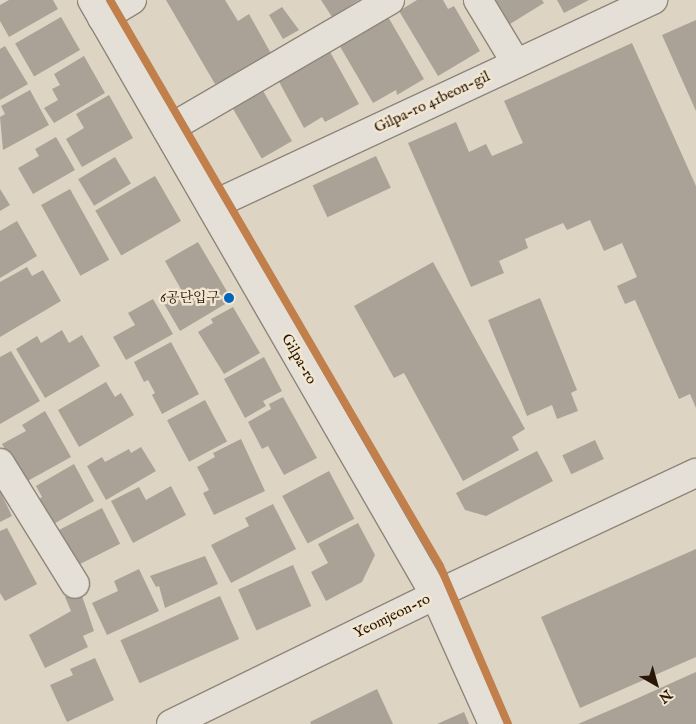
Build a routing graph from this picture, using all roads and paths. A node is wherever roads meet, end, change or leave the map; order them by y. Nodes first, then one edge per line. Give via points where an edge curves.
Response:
1 (132, 0) edge
2 (390, 0) edge
3 (478, 0) edge
4 (653, 0) edge
5 (97, 9) edge
6 (516, 63) junction
7 (167, 130) junction
8 (211, 206) junction
9 (0, 463) edge
10 (696, 473) edge
11 (75, 584) dead end
12 (435, 595) junction
13 (171, 724) edge
14 (493, 724) edge

1 - 5 street
2 - 7 street
3 - 6 street
4 - 6 street, Gilpa-ro 41beon-gil
5 - 7 street, Gilpa-ro
6 - 8 street, Gilpa-ro 41beon-gil
7 - 8 street, Gilpa-ro
8 - 12 street, Gilpa-ro
9 - 11 street
10 - 12 street, Yeomjeon-ro
12 - 13 street, Yeomjeon-ro
12 - 14 street, Gilpa-ro

